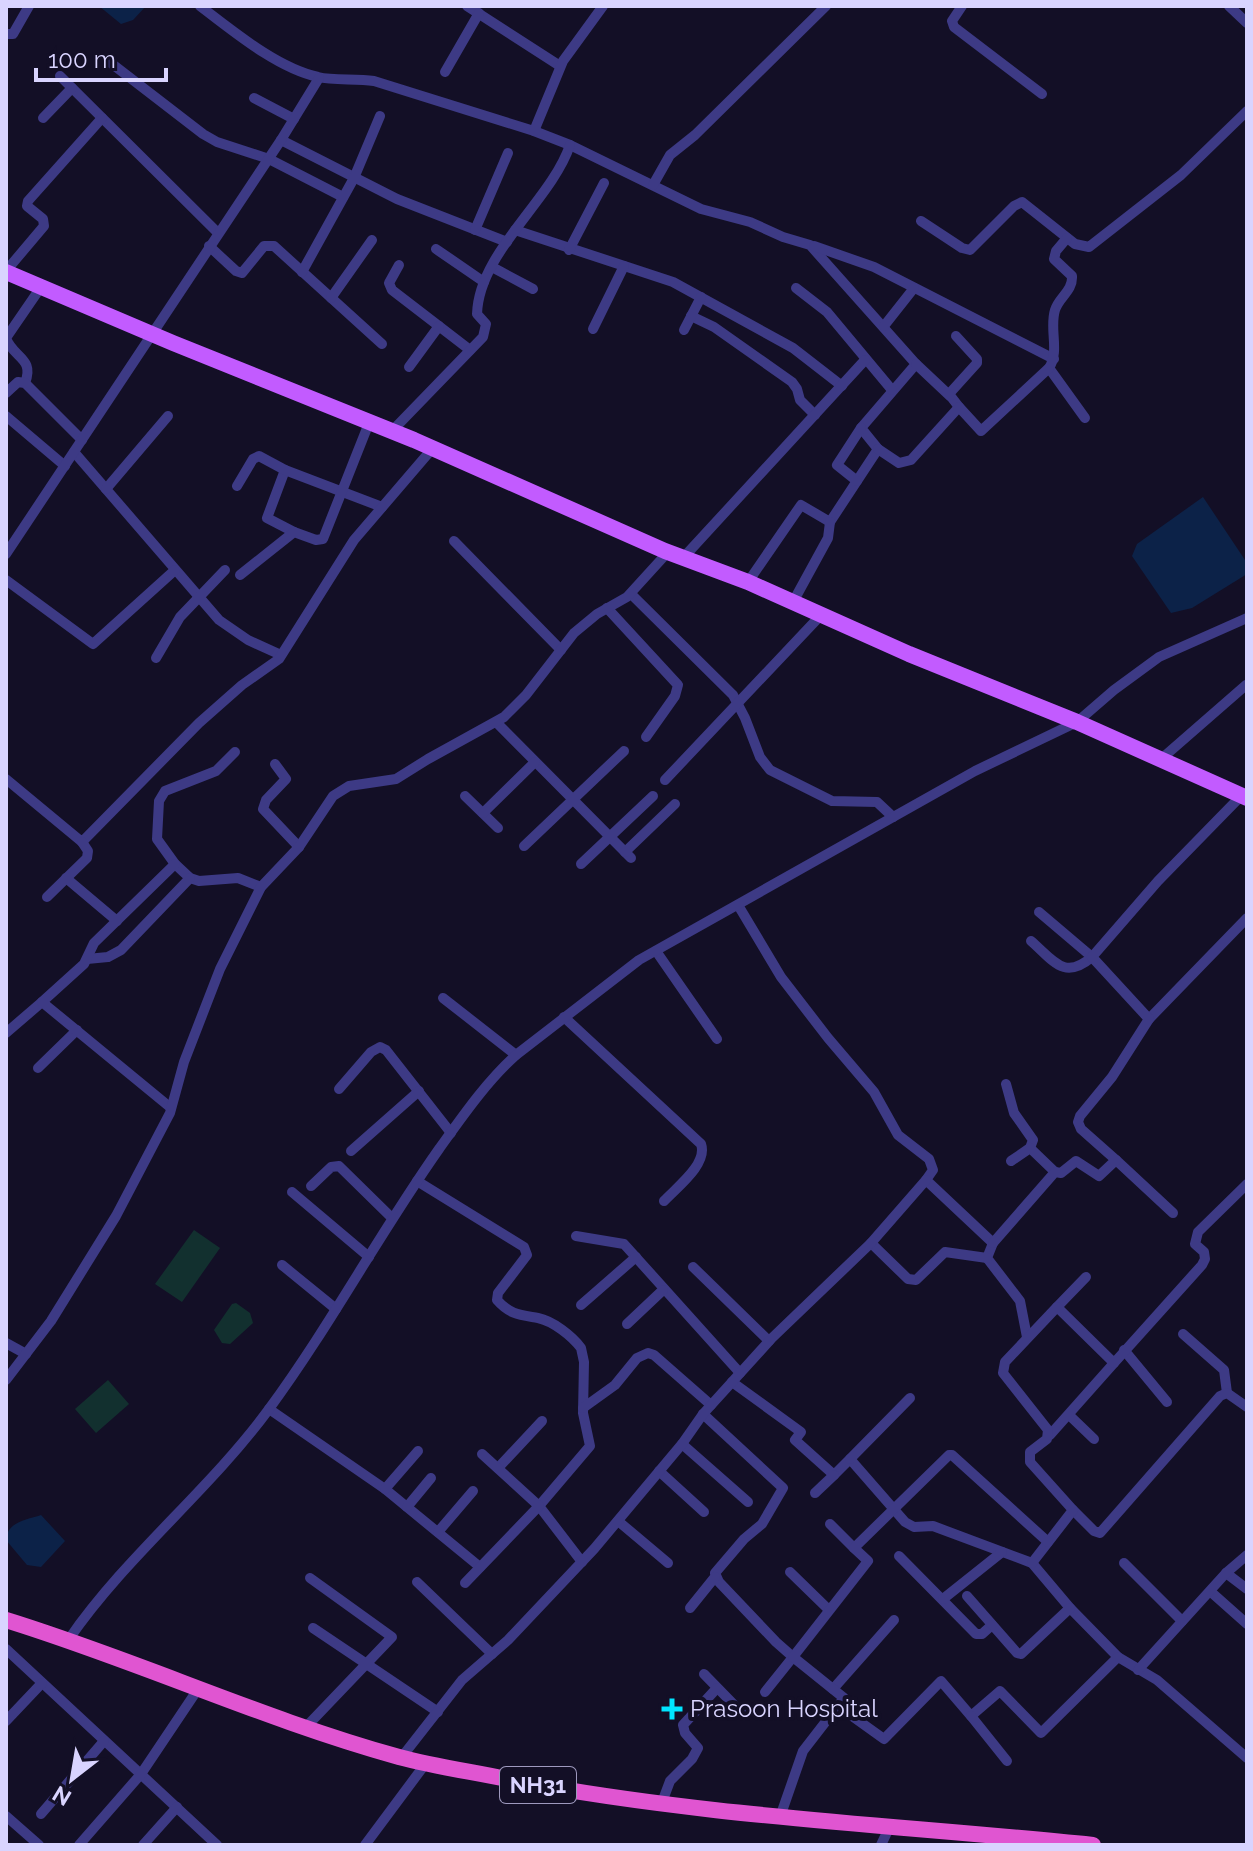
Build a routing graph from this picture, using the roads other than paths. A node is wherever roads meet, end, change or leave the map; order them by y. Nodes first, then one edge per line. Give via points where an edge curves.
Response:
1 (29, 6) edge
2 (200, 6) edge
3 (467, 6) edge
4 (603, 6) edge
5 (826, 6) edge
6 (962, 6) edge
7 (1229, 6) edge
8 (479, 13) junction
9 (1247, 23) edge
10 (6, 34) edge
11 (107, 60) dead end
12 (560, 66) junction
13 (445, 72) dead end
14 (60, 76) dead end
15 (319, 78) junction
16 (72, 88) junction
17 (1042, 94) dead end
18 (254, 98) dead end
19 (380, 116) dead end
20 (1245, 116) edge
21 (43, 118) dead end
22 (102, 118) junction
23 (294, 119) junction
24 (534, 131) junction
25 (281, 140) junction
26 (570, 145) junction
27 (508, 153) dead end
28 (269, 159) junction
29 (354, 178) junction
30 (604, 183) dead end
31 (653, 185) junction
32 (343, 197) junction
33 (921, 221) dead end
34 (475, 230) junction
35 (515, 230) junction
36 (218, 233) junction
37 (1067, 238) junction
38 (372, 240) dead end
39 (507, 242) junction
40 (810, 245) junction
41 (209, 246) junction
42 (436, 249) dead end
43 (569, 250) junction
44 (399, 265) dead end
45 (624, 266) junction
46 (492, 267) junction
47 (6, 271) edge
48 (302, 272) junction
49 (484, 282) junction
50 (41, 287) junction
51 (796, 288) dead end
52 (914, 288) junction
53 (533, 289) dead end
54 (701, 297) junction
55 (331, 298) junction
56 (691, 316) junction
57 (439, 326) junction
58 (884, 326) junction
59 (593, 329) dead end
60 (684, 330) dead end
61 (153, 334) junction
62 (956, 336) dead end
63 (382, 344) dead end
64 (470, 350) junction
65 (865, 360) junction
66 (916, 364) junction
67 (1052, 364) junction
68 (409, 367) dead end
69 (25, 383) junction
70 (842, 386) junction
71 (892, 390) junction
72 (6, 393) edge
73 (950, 396) junction
74 (959, 407) junction
75 (815, 415) junction
76 (6, 416) edge
77 (168, 416) dead end
78 (1085, 418) dead end
79 (369, 423) junction
80 (861, 428) junction
81 (391, 432) junction
82 (82, 440) junction
83 (432, 449) junction
84 (878, 449) junction
85 (74, 452) junction
86 (65, 466) junction
87 (285, 470) junction
88 (857, 481) junction
89 (237, 486) dead end
90 (106, 489) junction
91 (342, 493) junction
92 (382, 507) junction
93 (830, 522) junction
94 (294, 532) junction
95 (454, 541) dead end
96 (6, 554) edge
97 (676, 555) junction
98 (175, 570) junction
99 (225, 570) dead end
100 (240, 575) dead end
101 (6, 580) edge
102 (748, 582) junction
103 (631, 594) junction
104 (198, 598) junction
105 (793, 602) junction
106 (607, 608) junction
107 (821, 615) junction
108 (1247, 618) edge
109 (561, 650) junction
110 (281, 655) junction
111 (156, 658) dead end
112 (1246, 685) edge
113 (737, 701) junction
114 (496, 722) junction
115 (1077, 722) junction
116 (646, 737) dead end
117 (624, 751) dead end
118 (235, 752) dead end
119 (1160, 760) junction
120 (535, 762) junction
121 (275, 764) dead end
122 (6, 779) edge
123 (665, 780) dead end
124 (465, 796) dead end
125 (653, 796) dead end
126 (1244, 797) edge
127 (573, 800) junction
128 (675, 804) dead end
129 (483, 813) junction
130 (893, 817) junction
131 (498, 828) dead end
132 (610, 837) junction
133 (82, 842) junction
134 (524, 846) dead end
135 (299, 847) junction
136 (175, 864) junction
137 (581, 864) dead end
138 (66, 878) junction
139 (190, 878) junction
140 (261, 887) junction
141 (47, 897) dead end
142 (738, 905) junction
143 (1039, 912) dead end
144 (1247, 918) edge
145 (117, 921) junction
146 (1031, 941) dead end
147 (656, 951) junction
148 (1092, 957) junction
149 (87, 959) junction
150 (443, 998) dead end
151 (42, 1002) junction
152 (564, 1017) junction
153 (1149, 1019) junction
154 (77, 1030) junction
155 (6, 1033) edge
156 (717, 1039) dead end
157 (516, 1055) junction
158 (38, 1068) dead end
159 (1006, 1084) dead end
160 (339, 1089) dead end
161 (419, 1091) junction
162 (171, 1108) junction
163 (451, 1133) junction
164 (1030, 1148) junction
165 (351, 1151) dead end
166 (1116, 1160) junction
167 (1011, 1161) dead end
168 (1055, 1172) junction
169 (926, 1180) junction
170 (417, 1181) junction
171 (1247, 1184) edge
172 (311, 1186) dead end
173 (292, 1192) dead end
174 (664, 1201) dead end
175 (1173, 1213) dead end
176 (392, 1218) junction
177 (576, 1236) dead end
178 (871, 1243) junction
179 (993, 1243) junction
180 (369, 1257) junction
181 (636, 1257) junction
182 (987, 1258) junction
183 (282, 1265) dead end
184 (693, 1267) dead end
185 (1086, 1277) dead end
186 (663, 1290) junction
187 (581, 1305) dead end
188 (1057, 1307) junction
189 (336, 1309) junction
190 (627, 1324) dead end
191 (1183, 1334) dead end
192 (1027, 1337) junction
193 (769, 1341) junction
194 (6, 1343) edge
195 (1124, 1350) junction
196 (26, 1354) junction
197 (1114, 1363) junction
198 (740, 1373) junction
199 (6, 1380) edge
200 (732, 1382) junction
201 (1227, 1393) junction
202 (910, 1398) dead end
203 (1167, 1402) dead end
204 (1247, 1407) edge
205 (583, 1408) junction
206 (269, 1409) junction
207 (707, 1410) junction
208 (1069, 1415) junction
209 (542, 1421) dead end
210 (1050, 1435) junction
211 (1094, 1439) dead end
212 (682, 1444) junction
213 (418, 1451) dead end
214 (482, 1454) dead end
215 (850, 1459) junction
216 (498, 1468) junction
217 (659, 1471) junction
218 (834, 1475) junction
219 (431, 1478) dead end
220 (385, 1489) junction
221 (473, 1491) dead end
222 (815, 1493) dead end
223 (748, 1502) dead end
224 (539, 1506) junction
225 (407, 1507) junction
226 (894, 1508) junction
227 (1073, 1510) junction
228 (704, 1512) dead end
229 (618, 1521) junction
230 (830, 1524) dead end
231 (438, 1532) junction
232 (1048, 1542) junction
233 (854, 1548) junction
234 (1002, 1552) junction
235 (1247, 1555) edge
236 (899, 1556) dead end
237 (582, 1562) junction
238 (668, 1563) dead end
239 (1032, 1563) junction
240 (1124, 1563) dead end
241 (480, 1567) junction
242 (790, 1572) dead end
243 (1226, 1573) junction
244 (715, 1577) junction
245 (310, 1578) dead end
246 (417, 1582) dead end
247 (465, 1583) dead end
248 (1247, 1589) edge
249 (1211, 1592) junction
250 (967, 1596) dead end
251 (943, 1599) junction
252 (690, 1608) dead end
253 (1070, 1608) junction
254 (828, 1609) junction
255 (6, 1620) edge
256 (894, 1620) dead end
257 (1182, 1621) junction
258 (1247, 1624) edge
259 (992, 1625) junction
260 (313, 1628) dead end
261 (69, 1639) junction
262 (6, 1649) edge
263 (492, 1654) junction
264 (793, 1657) junction
265 (1118, 1657) junction
266 (366, 1665) junction
267 (1138, 1670) junction
268 (704, 1674) dead end
269 (42, 1683) junction
270 (717, 1688) junction
271 (198, 1689) junction
272 (833, 1689) junction
273 (765, 1692) dead end
274 (838, 1706) junction
275 (438, 1712) junction
276 (743, 1714) dead end
277 (971, 1716) junction
278 (6, 1721) edge
279 (305, 1728) junction
280 (104, 1741) junction
281 (401, 1758) junction
282 (1247, 1758) edge
283 (1007, 1761) dead end
284 (426, 1763) junction
285 (141, 1774) junction
286 (661, 1805) junction
287 (177, 1807) junction
288 (41, 1814) dead end
289 (6, 1816) edge
290 (780, 1817) junction
291 (889, 1828) junction
292 (39, 1845) edge
293 (79, 1845) edge
294 (143, 1845) edge
295 (217, 1845) edge
296 (365, 1845) edge
297 (881, 1845) edge
298 (1093, 1845) edge

1 - 10 street via 15,32
2 - 15 street via 263,52
3 - 8 street
4 - 12 street
5 - 31 street via 670,155
6 - 17 street via 952,21 954,27
7 - 9 street
8 - 12 street
8 - 13 street
11 - 28 street via 203,134
12 - 24 street
14 - 16 street
15 - 23 street
15 - 24 street via 374,81
16 - 21 street
16 - 22 street
18 - 23 street
19 - 29 street
20 - 37 street via 1095,244 1082,246
22 - 36 street
22 - 47 street via 28,201 44,226
23 - 25 street
24 - 26 street
25 - 28 street
25 - 29 street
26 - 31 street
26 - 35 street via 560,171
27 - 34 street
28 - 32 street
28 - 36 street
29 - 32 street
29 - 34 street
30 - 43 street
31 - 40 street via 710,212
32 - 48 street
33 - 37 street via 970,250 1022,202
34 - 39 street
35 - 39 street
35 - 43 street
36 - 41 street
37 - 67 street via 1054,255 1073,282 1055,310
38 - 55 street
39 - 46 street
40 - 52 street via 874,267
40 - 58 street
41 - 48 street via 242,273 271,244
41 - 61 street
42 - 49 street
43 - 45 street
44 - 57 street via 389,287
45 - 54 street
45 - 59 street
46 - 49 street
46 - 53 street
47 - 50 main road
48 - 55 street
49 - 64 street via 477,314 486,330
50 - 61 main road
50 - 69 street via 6,338 27,364
51 - 65 street via 827,312
52 - 58 street
52 - 67 street
54 - 56 street
54 - 70 street via 793,348
55 - 63 street
56 - 60 street
56 - 75 street via 792,382
57 - 64 street
57 - 68 street
58 - 66 street
61 - 79 main road
61 - 82 street
62 - 73 street via 977,363
64 - 81 street
65 - 70 street
65 - 71 street
66 - 71 street
66 - 73 street
67 - 74 street via 981,431
67 - 78 street
69 - 72 street via 18,382
69 - 82 street
70 - 75 street
71 - 80 street
73 - 74 street
74 - 84 street via 911,460 899,463
75 - 97 street
76 - 86 street
77 - 90 street
79 - 81 main road
79 - 91 street
80 - 84 street
80 - 88 street via 837,465
81 - 83 main road
82 - 85 street
83 - 92 street
83 - 97 main road
84 - 88 street
85 - 86 street
85 - 90 street
86 - 96 street
87 - 89 street via 259,456
87 - 91 street
87 - 94 street via 267,518
88 - 93 street
90 - 98 street
91 - 92 street
91 - 94 street via 323,539
92 - 110 street via 354,540
93 - 102 street via 801,505
93 - 105 street via 828,538
94 - 100 street
95 - 109 street
97 - 102 main road
97 - 103 street
98 - 101 street via 93,644
98 - 104 street
99 - 104 street
102 - 105 main road
103 - 106 street
103 - 113 street
104 - 110 street via 233,630
104 - 111 street via 175,623
105 - 107 main road
106 - 109 street
106 - 116 street via 678,685
107 - 113 street
107 - 115 main road
108 - 115 street via 1159,657
109 - 114 street via 526,695
110 - 133 street via 199,723
112 - 119 street
113 - 123 street
113 - 130 street via 770,770 832,801 877,802
114 - 120 street
114 - 135 street via 396,779 340,790
115 - 119 main road
115 - 130 street
117 - 127 street
118 - 136 street via 216,771 161,795 157,839
119 - 126 main road
120 - 127 street
120 - 129 street
121 - 135 street via 286,779 263,809
122 - 133 street
124 - 129 street
125 - 132 street
126 - 148 street via 1158,881
127 - 132 street
127 - 134 street
128 - 132 street via 628,855
129 - 131 street
130 - 142 street
132 - 137 street
133 - 138 street via 88,855
135 - 140 street
136 - 139 street
136 - 145 street
138 - 141 street
138 - 145 street
139 - 140 street via 238,878
139 - 149 street via 121,950
140 - 162 street via 220,969
142 - 147 street
142 - 169 street via 781,977 874,1092 898,1135 929,1159 933,1170
143 - 148 street
144 - 153 street
145 - 149 street via 94,943
146 - 148 street via 1065,968 1075,969
147 - 152 street
147 - 156 street
148 - 153 street
149 - 151 street
150 - 157 street
151 - 154 street
151 - 155 street
152 - 157 street
152 - 174 street via 701,1144 698,1164
153 - 166 street via 1078,1122
154 - 158 street
154 - 162 street
157 - 163 street
159 - 164 street via 1014,1113 1033,1140
160 - 161 street via 380,1047
161 - 163 street
161 - 165 street
162 - 196 street via 116,1216
163 - 170 street
164 - 167 street
164 - 168 street
166 - 168 street via 1099,1176 1076,1161
166 - 175 street
168 - 179 street
169 - 178 street
169 - 179 street
170 - 176 street
170 - 205 street via 524,1247 527,1255 497,1300 517,1316 552,1323 581,1348
171 - 195 street via 1198,1232 1195,1244 1204,1252 1202,1265
172 - 176 street via 339,1166
173 - 180 street
176 - 180 street
177 - 181 street via 624,1244
178 - 182 street via 908,1279 916,1280 945,1252
178 - 193 street
179 - 182 street
180 - 189 street
181 - 186 street
181 - 187 street
182 - 192 street via 1020,1301
183 - 189 street
184 - 193 street
185 - 188 street
186 - 190 street
186 - 198 street
188 - 192 street
188 - 197 street
189 - 206 street
191 - 201 street via 1224,1370
192 - 210 street via 1005,1362 1003,1373
193 - 198 street
194 - 196 street
195 - 197 street
195 - 203 street
196 - 199 street
197 - 208 street
198 - 200 street
200 - 207 street
200 - 218 street via 801,1432 795,1440
201 - 204 street
201 - 227 street via 1103,1531 1094,1531
202 - 215 street
205 - 207 street via 648,1353
205 - 224 street via 590,1446
206 - 220 street
206 - 261 street via 116,1578
207 - 212 street
207 - 244 street via 783,1488 762,1524 717,1567
208 - 210 street
208 - 211 street
209 - 216 street
210 - 227 street via 1030,1452 1030,1462
212 - 217 street
212 - 223 street
213 - 220 street
214 - 216 street
215 - 218 street
215 - 226 street
216 - 224 street
217 - 228 street
217 - 229 street
218 - 222 street
219 - 225 street
220 - 225 street
221 - 231 street
224 - 237 street
224 - 241 street
225 - 231 street
226 - 232 street via 952,1455
226 - 233 street
226 - 234 street via 914,1527 933,1526
227 - 232 street
229 - 237 street
229 - 238 street
230 - 233 street
231 - 241 street
232 - 239 street
233 - 254 street via 868,1561
234 - 239 street
234 - 251 street
235 - 243 street
236 - 251 street
237 - 263 street
239 - 253 street
240 - 257 street
241 - 247 street
242 - 254 street
243 - 248 street
243 - 249 street
244 - 252 street
244 - 264 street
245 - 266 street via 392,1637
246 - 263 street
249 - 257 street
249 - 258 street
250 - 259 street
251 - 259 street via 976,1634
253 - 259 street via 1021,1654
253 - 265 street
254 - 264 street
255 - 261 highway, NH31
256 - 272 street
257 - 267 street
260 - 266 street
261 - 271 highway, NH31
262 - 269 street
263 - 275 street via 462,1680
264 - 272 street
264 - 273 street
265 - 267 street
265 - 277 street via 1041,1733 1000,1691
266 - 275 street
266 - 279 street
267 - 282 street via 1157,1680
268 - 270 street
269 - 278 street
269 - 280 street
270 - 276 street
270 - 286 street via 683,1725 697,1753 670,1781
271 - 279 highway, NH31
271 - 285 street
272 - 274 street via 844,1698
274 - 277 street via 884,1739 941,1681
274 - 290 street via 803,1751
275 - 281 street
277 - 283 street
279 - 281 highway, NH31
280 - 285 street
280 - 288 street
281 - 284 highway, NH31
284 - 286 highway, NH31
284 - 296 street
285 - 287 street
285 - 293 street
286 - 290 highway, NH31
287 - 294 street
287 - 295 street
289 - 292 street
290 - 291 highway, NH31
291 - 297 street
291 - 298 highway, NH31

